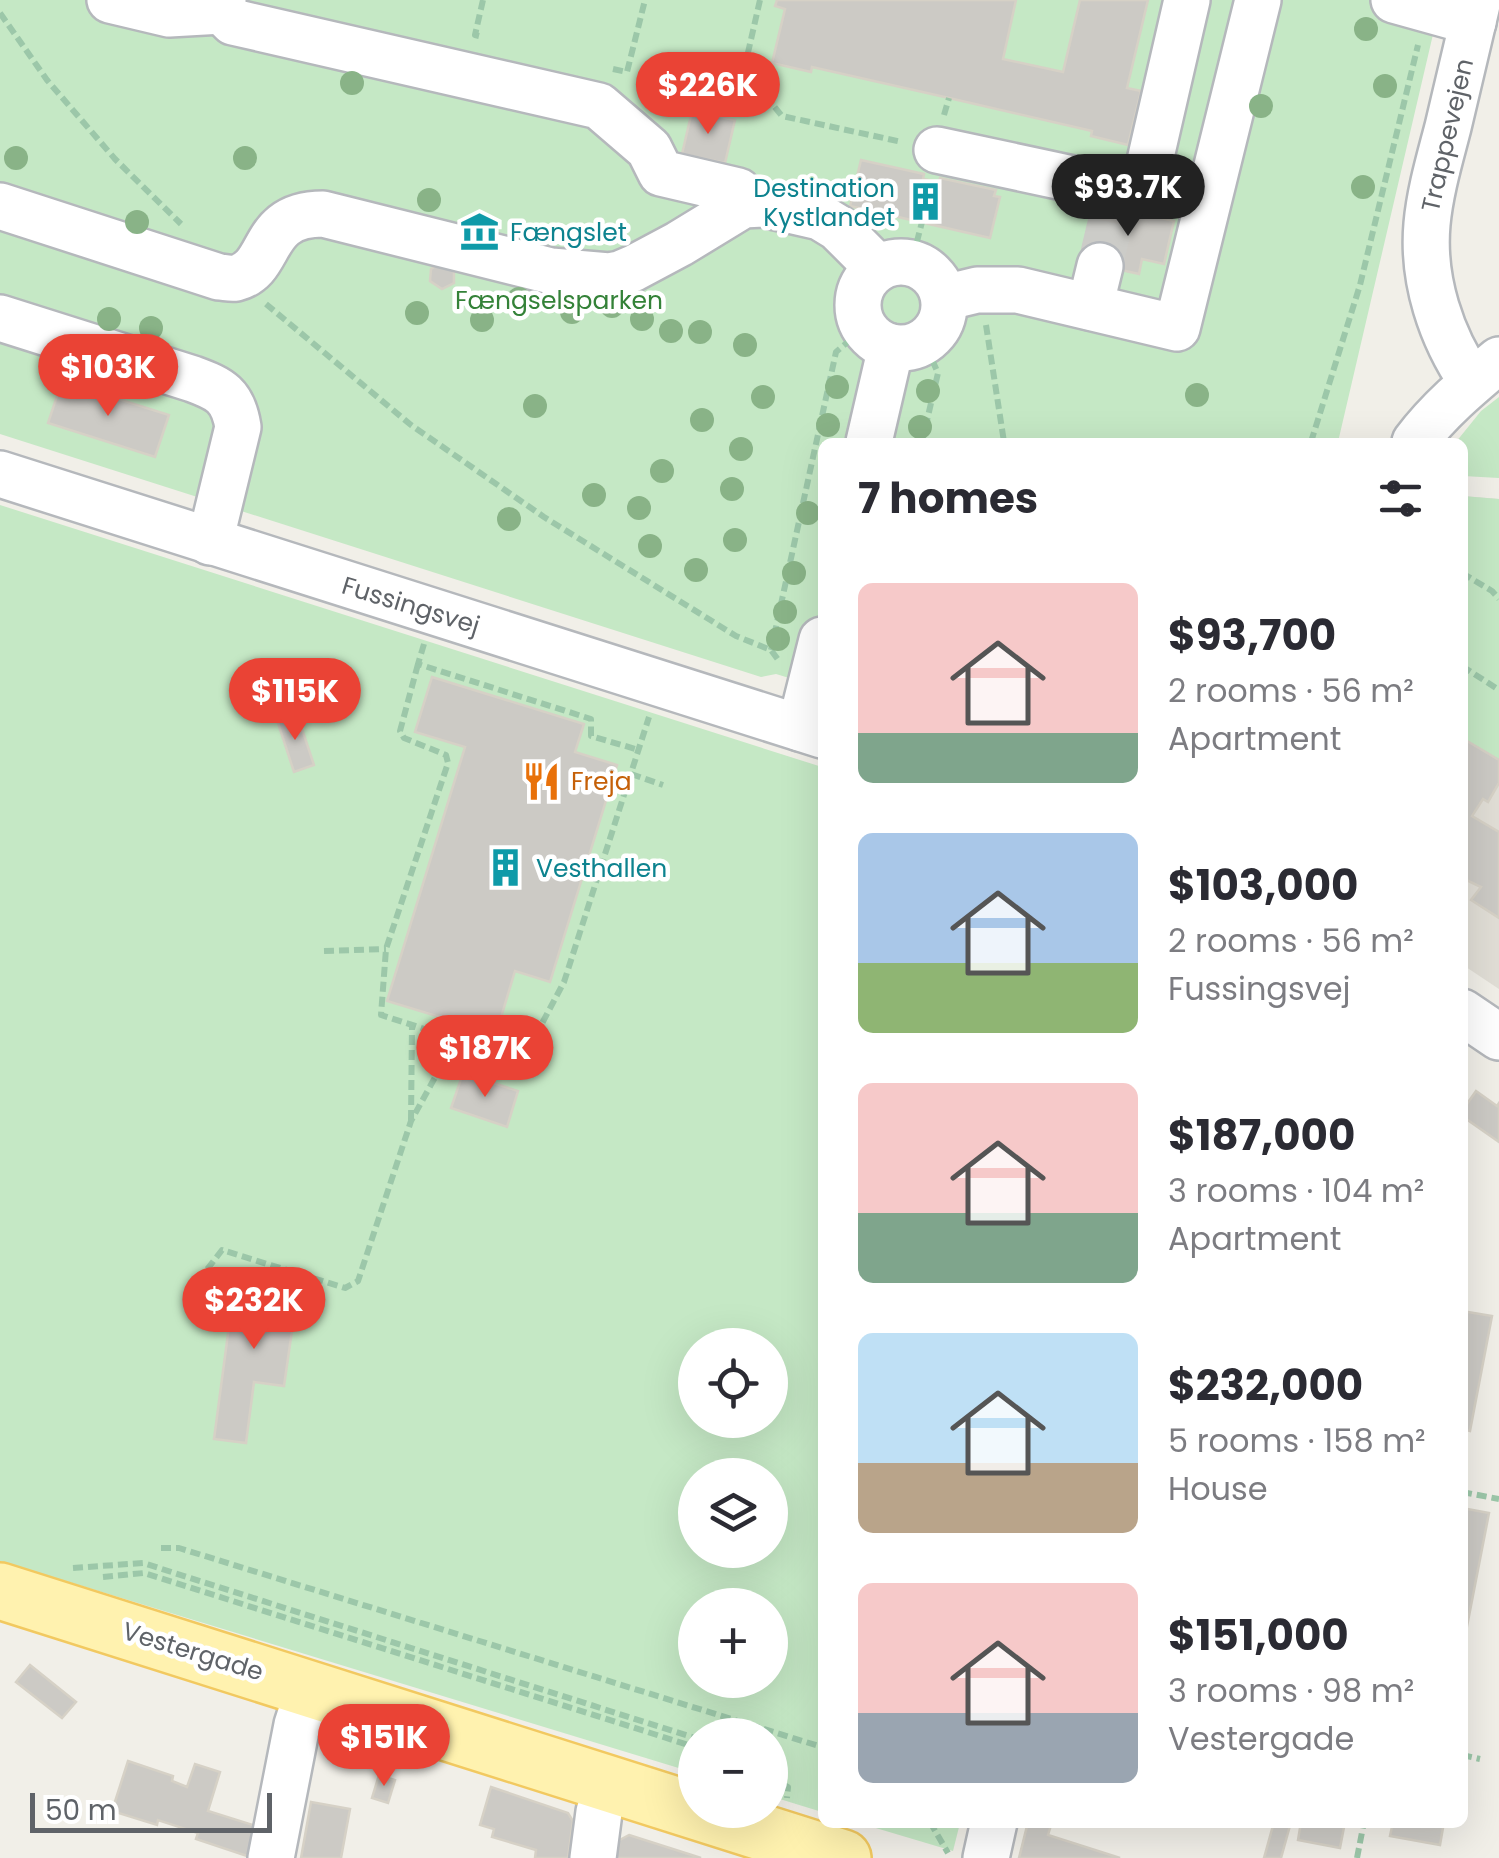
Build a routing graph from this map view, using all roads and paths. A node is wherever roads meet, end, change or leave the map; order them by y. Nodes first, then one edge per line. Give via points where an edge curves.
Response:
1 (110, 0) edge
2 (483, 0) edge
3 (645, 0) edge
4 (760, 0) edge
5 (1187, 0) edge
6 (1258, 0) edge
7 (1410, 4) edge
8 (222, 5) edge
9 (1475, 11) edge
10 (0, 13) edge
11 (493, 40) dead end
12 (600, 66) dead end
13 (949, 98) dead end
14 (941, 130) junction
15 (744, 205) junction
16 (0, 206) edge
17 (182, 225) dead end
18 (904, 251) junction
19 (236, 278) junction
20 (960, 294) junction
21 (0, 318) edge
22 (893, 339) junction
23 (1486, 371) edge
24 (870, 438) edge
25 (923, 438) edge
26 (1003, 438) edge
27 (1312, 438) edge
28 (1419, 438) edge
29 (0, 474) edge
30 (210, 542) junction
31 (1468, 577) edge
32 (1499, 598) edge
33 (434, 612) junction
34 (770, 650) junction
35 (818, 657) edge
36 (418, 664) junction
37 (818, 666) edge
38 (1468, 670) edge
39 (660, 684) junction
40 (1499, 690) edge
41 (811, 732) edge
42 (639, 750) junction
43 (631, 774) junction
44 (663, 785) dead end
45 (386, 949) junction
46 (324, 951) dead end
47 (1468, 1016) edge
48 (412, 1025) junction
49 (1499, 1036) edge
50 (460, 1052) junction
51 (411, 1121) junction
52 (189, 1293) dead end
53 (1468, 1493) edge
54 (1499, 1499) edge
55 (161, 1548) dead end
56 (64, 1589) junction
57 (0, 1591) edge
58 (309, 1688) junction
59 (678, 1733) edge
60 (678, 1743) edge
61 (818, 1746) edge
62 (1468, 1756) edge
63 (1480, 1758) dead end
64 (608, 1783) junction
65 (934, 1828) edge
66 (993, 1828) edge
67 (1363, 1828) edge
68 (271, 1858) edge
69 (592, 1858) edge
70 (843, 1858) edge
71 (951, 1858) edge
72 (986, 1858) edge
73 (1357, 1858) edge

1 - 8 street via 170,14
2 - 11 path via 475,35
3 - 12 path via 627,72
4 - 14 path via 744,70 782,116
5 - 14 street via 1148,174 1116,198
6 - 20 street via 1178,328 1095,286
7 - 9 street
7 - 27 path via 1360,285
8 - 15 street via 234,22 599,106 649,149 661,173 738,192
9 - 23 street, Trappevejen via 1427,226 1429,282 1439,317 1457,361
10 - 17 path via 58,93
13 - 14 path
15 - 18 street via 820,218
15 - 19 street via 609,276 551,271 302,214 286,222 256,266
16 - 19 street
18 - 20 street
18 - 22 street via 866,280 859,295 859,312
19 - 34 path via 411,425 544,517 736,636
20 - 22 street via 936,330
20 - 26 path via 990,337
21 - 30 street via 220,390 238,427
22 - 24 street
22 - 25 path via 938,373
22 - 34 path via 836,352
23 - 28 street
29 - 30 street, Fussingsvej
30 - 33 street, Fussingsvej
31 - 32 path
33 - 36 path
33 - 39 street, Fussingsvej
34 - 35 path via 776,660
36 - 42 path via 590,719 591,736
36 - 45 path via 400,731 446,755 448,763
37 - 41 street
38 - 40 path
39 - 41 street, Fussingsvej
39 - 42 path
42 - 43 path
43 - 44 path
43 - 50 path via 564,982 539,1029 513,1060
45 - 46 path
45 - 48 path via 381,1016
47 - 49 street
48 - 50 path via 459,1040
48 - 51 path
50 - 51 path via 438,1072
51 - 52 path via 358,1281 346,1288 222,1250
53 - 54 path
55 - 61 path via 179,1548
56 - 57 main road, Vestergade
56 - 58 main road, Vestergade
56 - 59 path via 143,1563
56 - 60 path via 82,1580 144,1573
58 - 64 main road, Vestergade
58 - 68 street
62 - 63 path
64 - 69 street
64 - 70 main road, Vestergade
65 - 71 path
66 - 72 street
67 - 73 path

